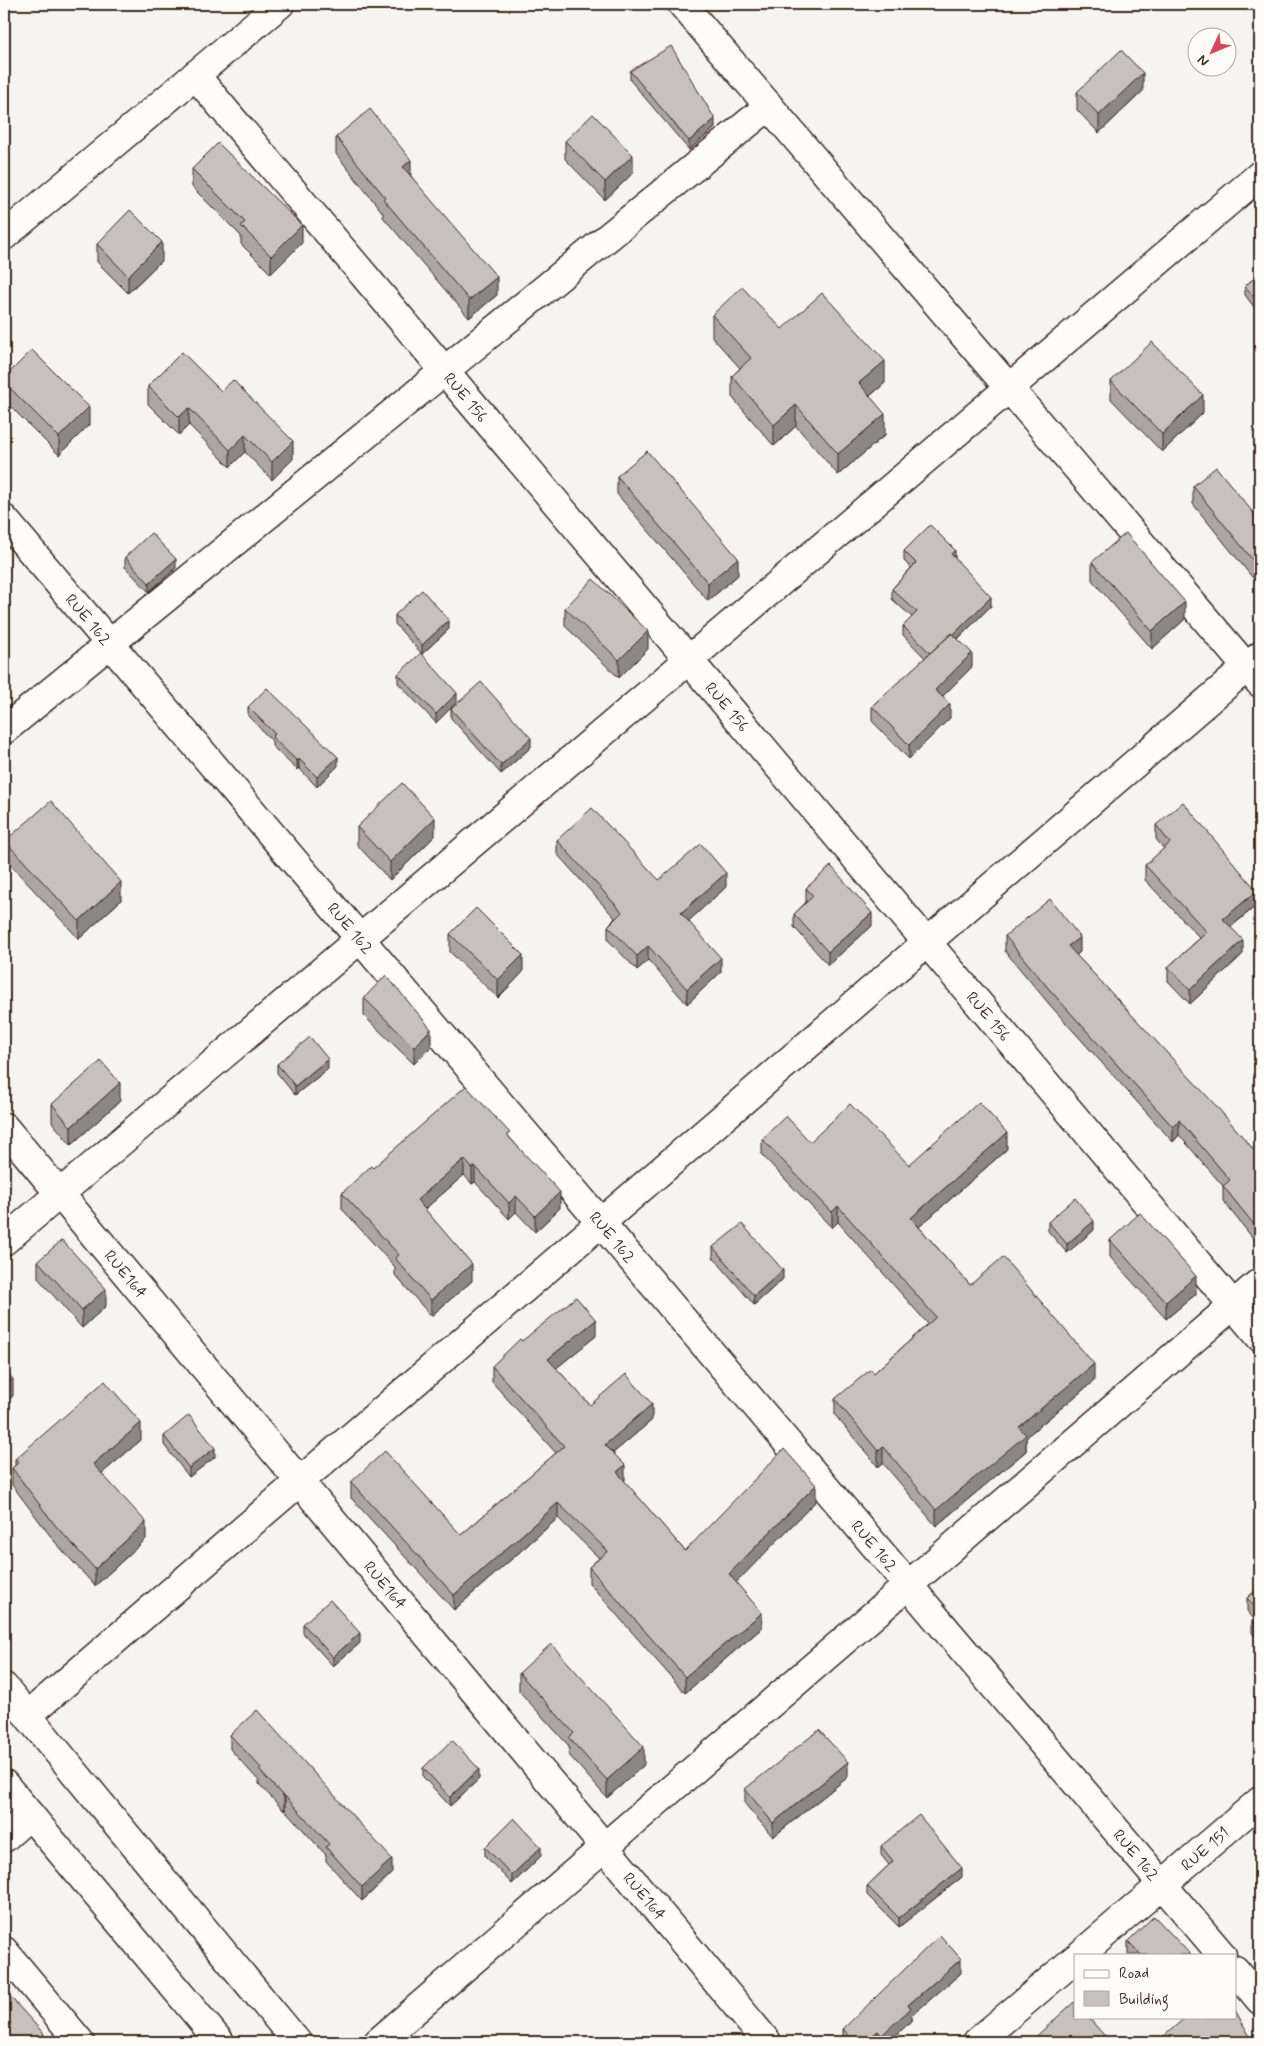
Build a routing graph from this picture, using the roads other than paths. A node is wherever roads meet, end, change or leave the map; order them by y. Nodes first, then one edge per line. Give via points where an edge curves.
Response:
1 (280, 4) edge
2 (682, 4) edge
3 (195, 75) junction
4 (769, 106) junction
5 (1260, 175) edge
6 (4, 236) edge
7 (444, 370) junction
8 (1009, 388) junction
9 (4, 519) edge
10 (109, 644) junction
11 (689, 660) junction
12 (1256, 669) edge
13 (4, 730) edge
14 (360, 939) junction
15 (927, 942) junction
16 (4, 1127) edge
17 (59, 1194) junction
18 (601, 1223) junction
19 (4, 1241) edge
20 (1260, 1282) edge
21 (1234, 1305) junction
22 (1260, 1337) edge
23 (299, 1481) junction
24 (908, 1586) junction
25 (4, 1687) edge
26 (28, 1715) junction
27 (4, 1784) edge
28 (1260, 1800) edge
29 (30, 1815) junction
30 (4, 1838) edge
31 (604, 1847) junction
32 (1162, 1884) junction
33 (4, 1951) edge
34 (1081, 1954) edge
35 (1221, 1954) edge
36 (1074, 1959) edge
37 (1236, 1971) edge
38 (1260, 2000) edge
39 (80, 2042) edge
40 (220, 2042) edge
41 (297, 2042) edge
42 (378, 2042) edge
43 (767, 2042) edge
44 (977, 2042) edge

1 - 3 street
2 - 4 street
3 - 6 street
3 - 7 street, RUE 156
4 - 7 street
4 - 8 street
5 - 8 street
7 - 10 street
7 - 11 street, RUE 156
8 - 11 street
8 - 12 street
9 - 10 street, RUE 162
10 - 13 street
10 - 14 street, RUE 162
11 - 14 street
11 - 15 street, RUE 156
12 - 15 street
14 - 17 street
14 - 18 street, RUE 162
15 - 18 street
15 - 21 street, RUE 156
16 - 17 street, RUE164
17 - 19 street
17 - 23 street, RUE164
18 - 23 street
18 - 24 street, RUE 162
20 - 21 street
21 - 22 street, RUE 156
21 - 24 street
23 - 26 street
23 - 31 street, RUE164
24 - 31 street
24 - 32 street, RUE 162
25 - 26 street
26 - 41 street
27 - 29 street
28 - 32 street, RUE 151
29 - 30 street
29 - 40 street
31 - 42 street
31 - 43 street, RUE164
32 - 34 street, RUE 151
32 - 35 street, RUE 162
33 - 39 street
36 - 44 street
37 - 38 street

